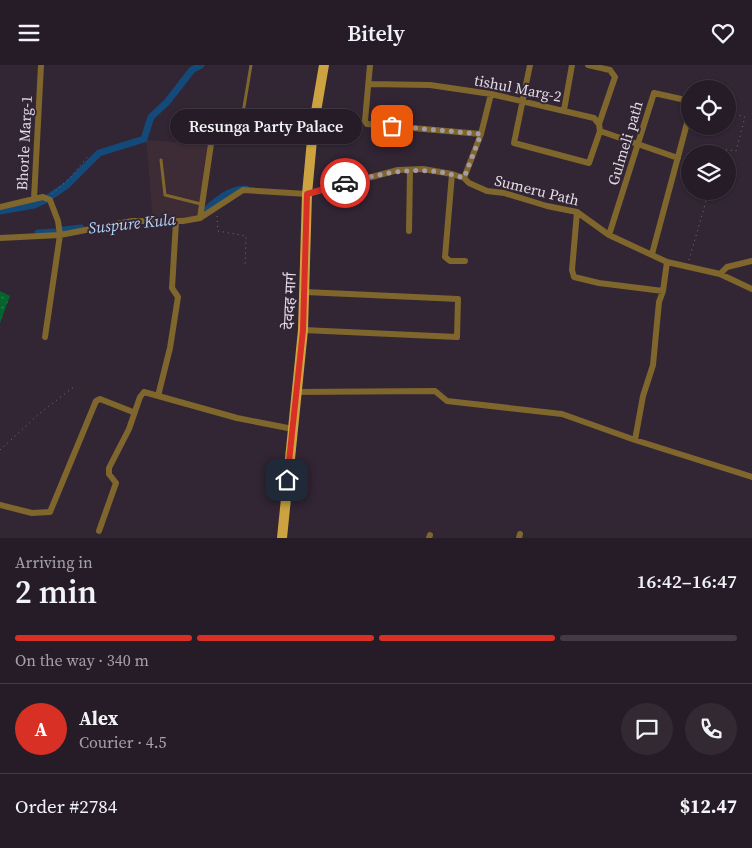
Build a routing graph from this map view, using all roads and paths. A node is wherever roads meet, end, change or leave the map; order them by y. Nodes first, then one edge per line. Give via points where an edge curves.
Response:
1 (41, 65) edge
2 (251, 65) edge
3 (324, 65) edge
4 (370, 65) edge
5 (530, 65) edge
6 (572, 65) edge
7 (588, 65) edge
8 (369, 84) junction
9 (490, 94) junction
10 (681, 99) edge
11 (524, 102) junction
12 (564, 110) junction
13 (736, 114) edge
14 (242, 120) junction
15 (599, 128) junction
16 (313, 129) junction
17 (481, 134) junction
18 (684, 135) edge
19 (639, 144) junction
20 (736, 151) edge
21 (88, 156) dead end
22 (678, 158) junction
23 (161, 160) dead end
24 (410, 171) junction
25 (452, 174) junction
26 (464, 178) junction
27 (307, 194) junction
28 (50, 195) dead end
29 (34, 199) junction
30 (705, 200) edge
31 (201, 204) junction
32 (217, 205) junction
33 (0, 207) edge
34 (577, 213) junction
35 (200, 218) junction
36 (176, 222) junction
37 (409, 231) dead end
38 (60, 235) junction
39 (609, 235) junction
40 (0, 238) edge
41 (652, 254) junction
42 (465, 261) dead end
43 (752, 261) edge
44 (667, 262) junction
45 (687, 266) junction
46 (245, 267) dead end
47 (720, 274) junction
48 (752, 289) edge
49 (663, 291) junction
50 (305, 292) junction
51 (303, 330) junction
52 (45, 337) dead end
53 (75, 386) dead end
54 (295, 392) junction
55 (158, 396) junction
56 (133, 412) junction
57 (293, 429) junction
58 (635, 440) junction
59 (0, 450) edge
60 (752, 477) edge
61 (0, 505) edge
62 (99, 531) dead end
63 (282, 538) edge

1 - 29 street, Bhorle Marg-1
2 - 14 lane
3 - 16 main road, देवदह मार्ग
4 - 8 street
5 - 11 street
6 - 12 street
7 - 15 street via 610,70 615,77
8 - 9 street, tishul Marg-2 via 430,85
8 - 17 street via 367,124
9 - 11 street, tishul Marg-2
9 - 17 street
10 - 19 street, Gulmeli path via 654,93
11 - 12 street, tishul Marg-2
11 - 15 street via 514,143 589,163
12 - 15 street, tishul Marg-2 via 594,118
13 - 20 path via 746,117
14 - 16 street
14 - 31 street via 215,117
15 - 19 street, tishul Marg-2
16 - 27 main road, देवदह मार्ग
17 - 26 street
18 - 22 street
19 - 22 street, tishul Marg-2
19 - 39 street, Gulmeli path
21 - 28 path
22 - 41 street
23 - 31 lane via 165,195
24 - 25 street, Sumeru Path via 423,169
24 - 27 street, Sumeru Path via 398,170
24 - 37 street
25 - 26 street, Sumeru Path
25 - 42 street via 445,257 450,261
26 - 34 street, Sumeru Path via 487,191
27 - 32 street, Sumeru Path via 244,190
27 - 50 main road, देवदह मार्ग
29 - 33 street
29 - 38 street, Bhorle Marg-1 via 50,200
30 - 45 path
31 - 35 street
32 - 35 street, Sumeru Path
32 - 46 path via 218,231 246,236
34 - 39 street, Sumeru Path
34 - 49 street via 574,277
35 - 36 street
36 - 38 street via 132,221
36 - 55 street via 172,288 178,297
38 - 40 street
38 - 52 street
39 - 41 street, Sumeru Path
41 - 44 street, Sumeru Path
43 - 47 street via 727,267
44 - 45 street, Sumeru Path
44 - 49 street
45 - 47 street, Sumeru Path
47 - 48 street, Sumeru Path
49 - 58 street via 653,365
50 - 51 main road, देवदह मार्ग
50 - 51 street via 458,299 457,337
51 - 54 main road, देवदह मार्ग
53 - 59 path
54 - 57 main road, देवदह मार्ग
54 - 58 street via 435,391 447,401 562,414
55 - 56 street via 144,392
55 - 57 street via 237,418
56 - 61 street via 100,399 96,401 50,512 20,511
56 - 62 street via 109,468 109,474 116,483
57 - 63 main road, देवदह मार्ग
58 - 60 street

